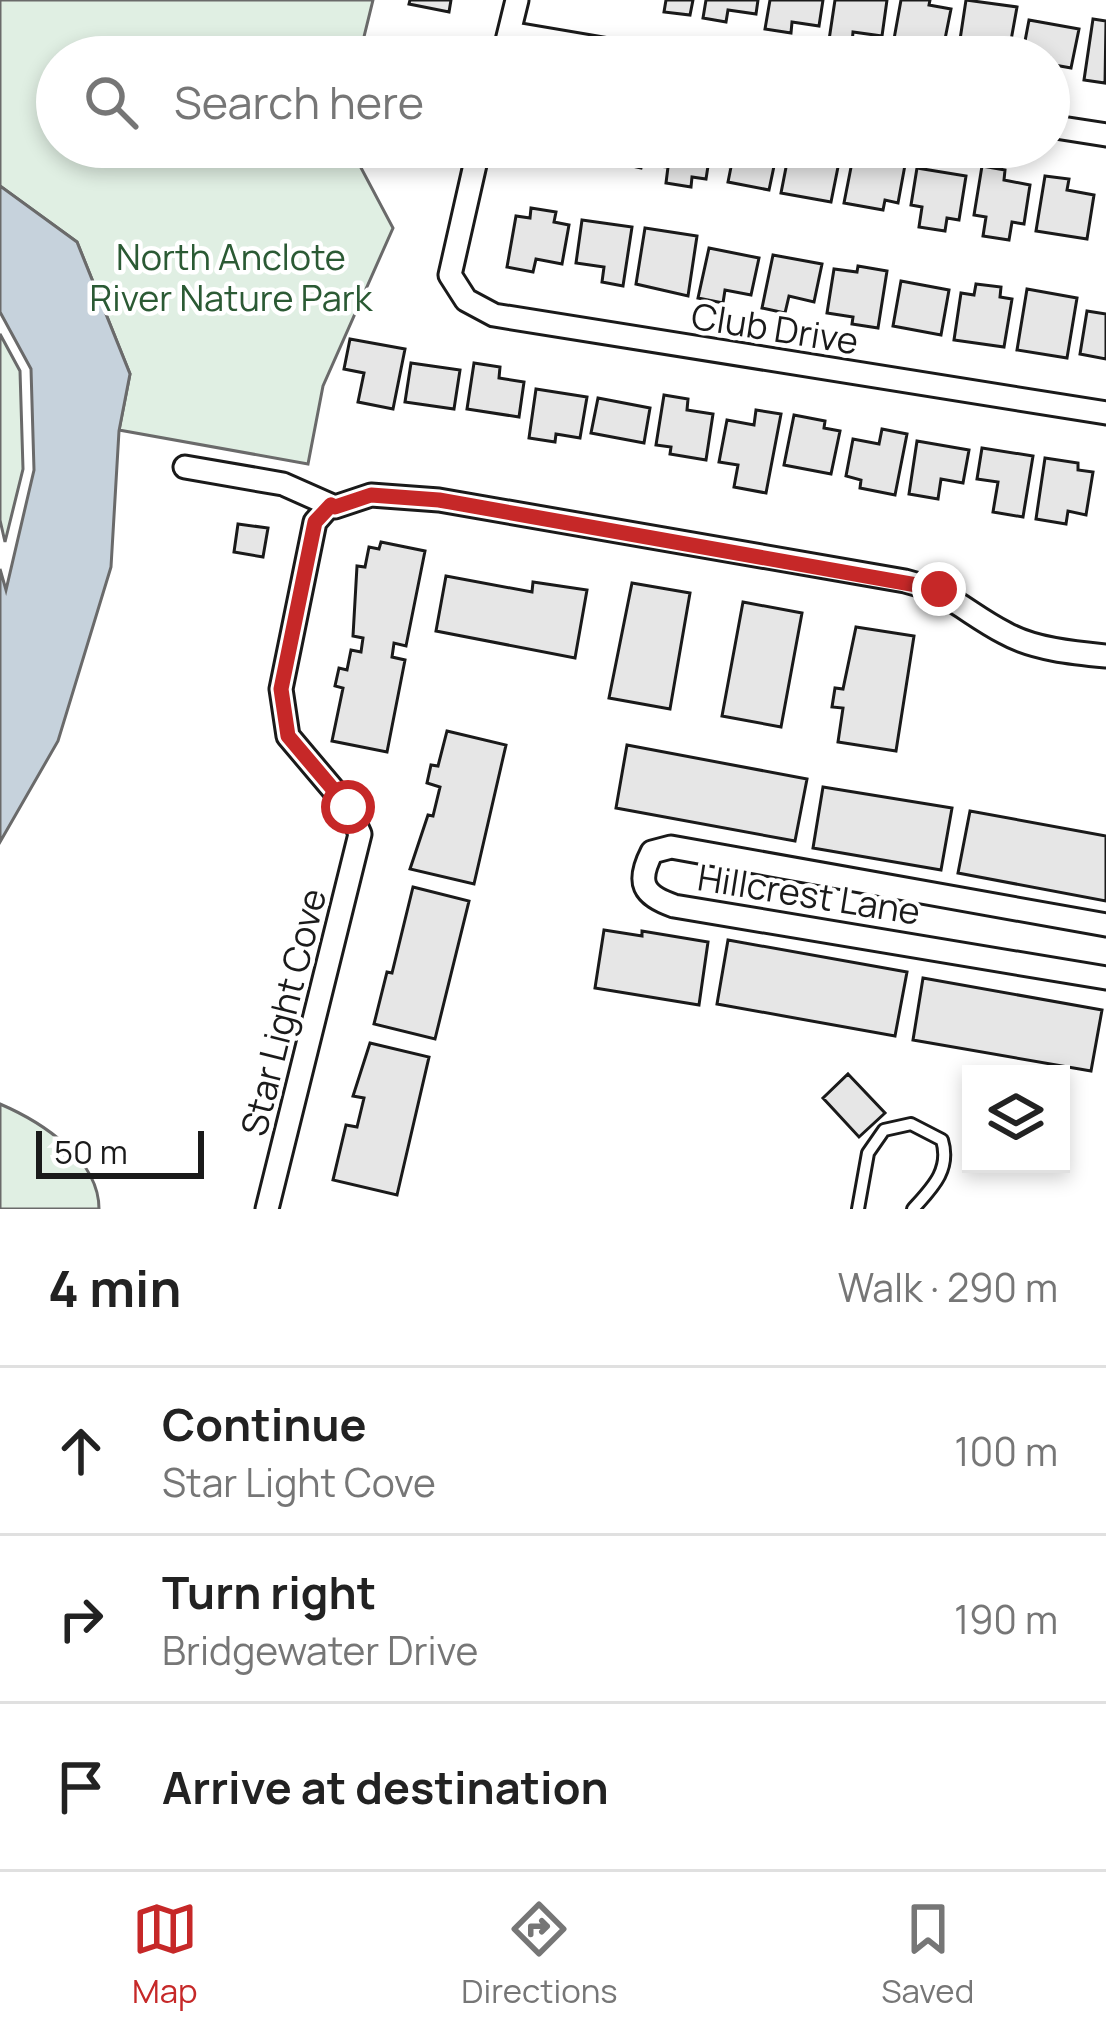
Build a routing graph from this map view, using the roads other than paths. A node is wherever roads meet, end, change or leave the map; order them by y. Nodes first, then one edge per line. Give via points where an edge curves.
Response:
1 (517, 0) edge
2 (509, 33) junction
3 (508, 36) edge
4 (527, 36) edge
5 (1070, 129) edge
6 (1106, 135) edge
7 (474, 168) edge
8 (1106, 413) edge
9 (185, 467) dead end
10 (331, 505) junction
11 (1106, 656) edge
12 (1106, 925) edge
13 (1106, 979) edge
14 (267, 1209) edge
15 (858, 1209) edge
16 (913, 1209) edge

1 - 2 street
2 - 3 street
2 - 4 street
5 - 6 street
7 - 8 street, Club Drive via 450,275 466,300 494,314
9 - 10 street via 283,484
10 - 11 street via 371,495 439,500 905,581 939,589 1008,636
10 - 14 street, Star Light Cove via 315,522 281,689 288,736 348,807 360,834
12 - 13 street, Hillcrest Lane via 671,847 652,852 643,869 655,899 674,906
15 - 16 lane via 868,1153 884,1130 911,1124 942,1141 947,1157

